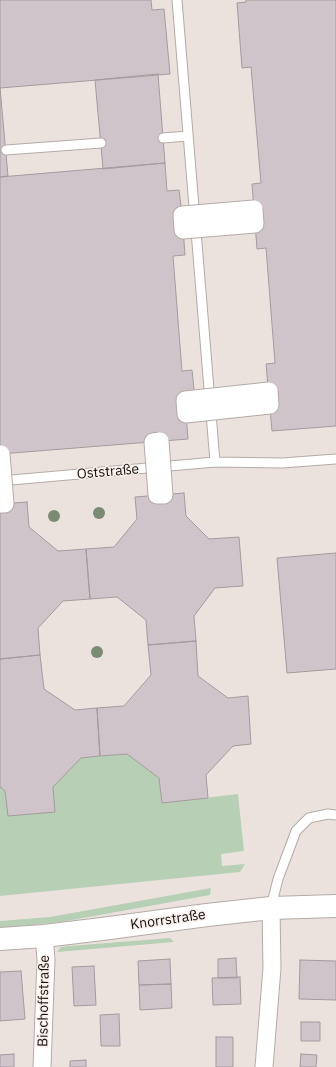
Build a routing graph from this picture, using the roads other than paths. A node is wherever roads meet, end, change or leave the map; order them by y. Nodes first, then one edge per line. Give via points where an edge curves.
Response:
1 (177, 0) edge
2 (188, 136) junction
3 (163, 138) dead end
4 (101, 143) dead end
5 (6, 150) dead end
6 (0, 454) edge
7 (336, 459) edge
8 (215, 462) junction
9 (0, 481) edge
10 (0, 504) edge
11 (336, 815) edge
12 (336, 906) edge
13 (271, 908) junction
14 (44, 936) junction
15 (0, 939) edge
16 (42, 1067) edge
17 (264, 1067) edge

1 - 2 lane
2 - 3 lane
2 - 8 lane
4 - 5 lane
6 - 10 street, bridge via 5,504
7 - 8 lane, Oststraße via 282,463
8 - 9 lane, Oststraße
11 - 13 lane via 309,818 296,831 278,879
12 - 13 street, Knorrstraße
13 - 14 street, Knorrstraße
13 - 17 street via 272,968
14 - 15 street, Knorrstraße
14 - 16 street, Bischoffstraße via 46,959

